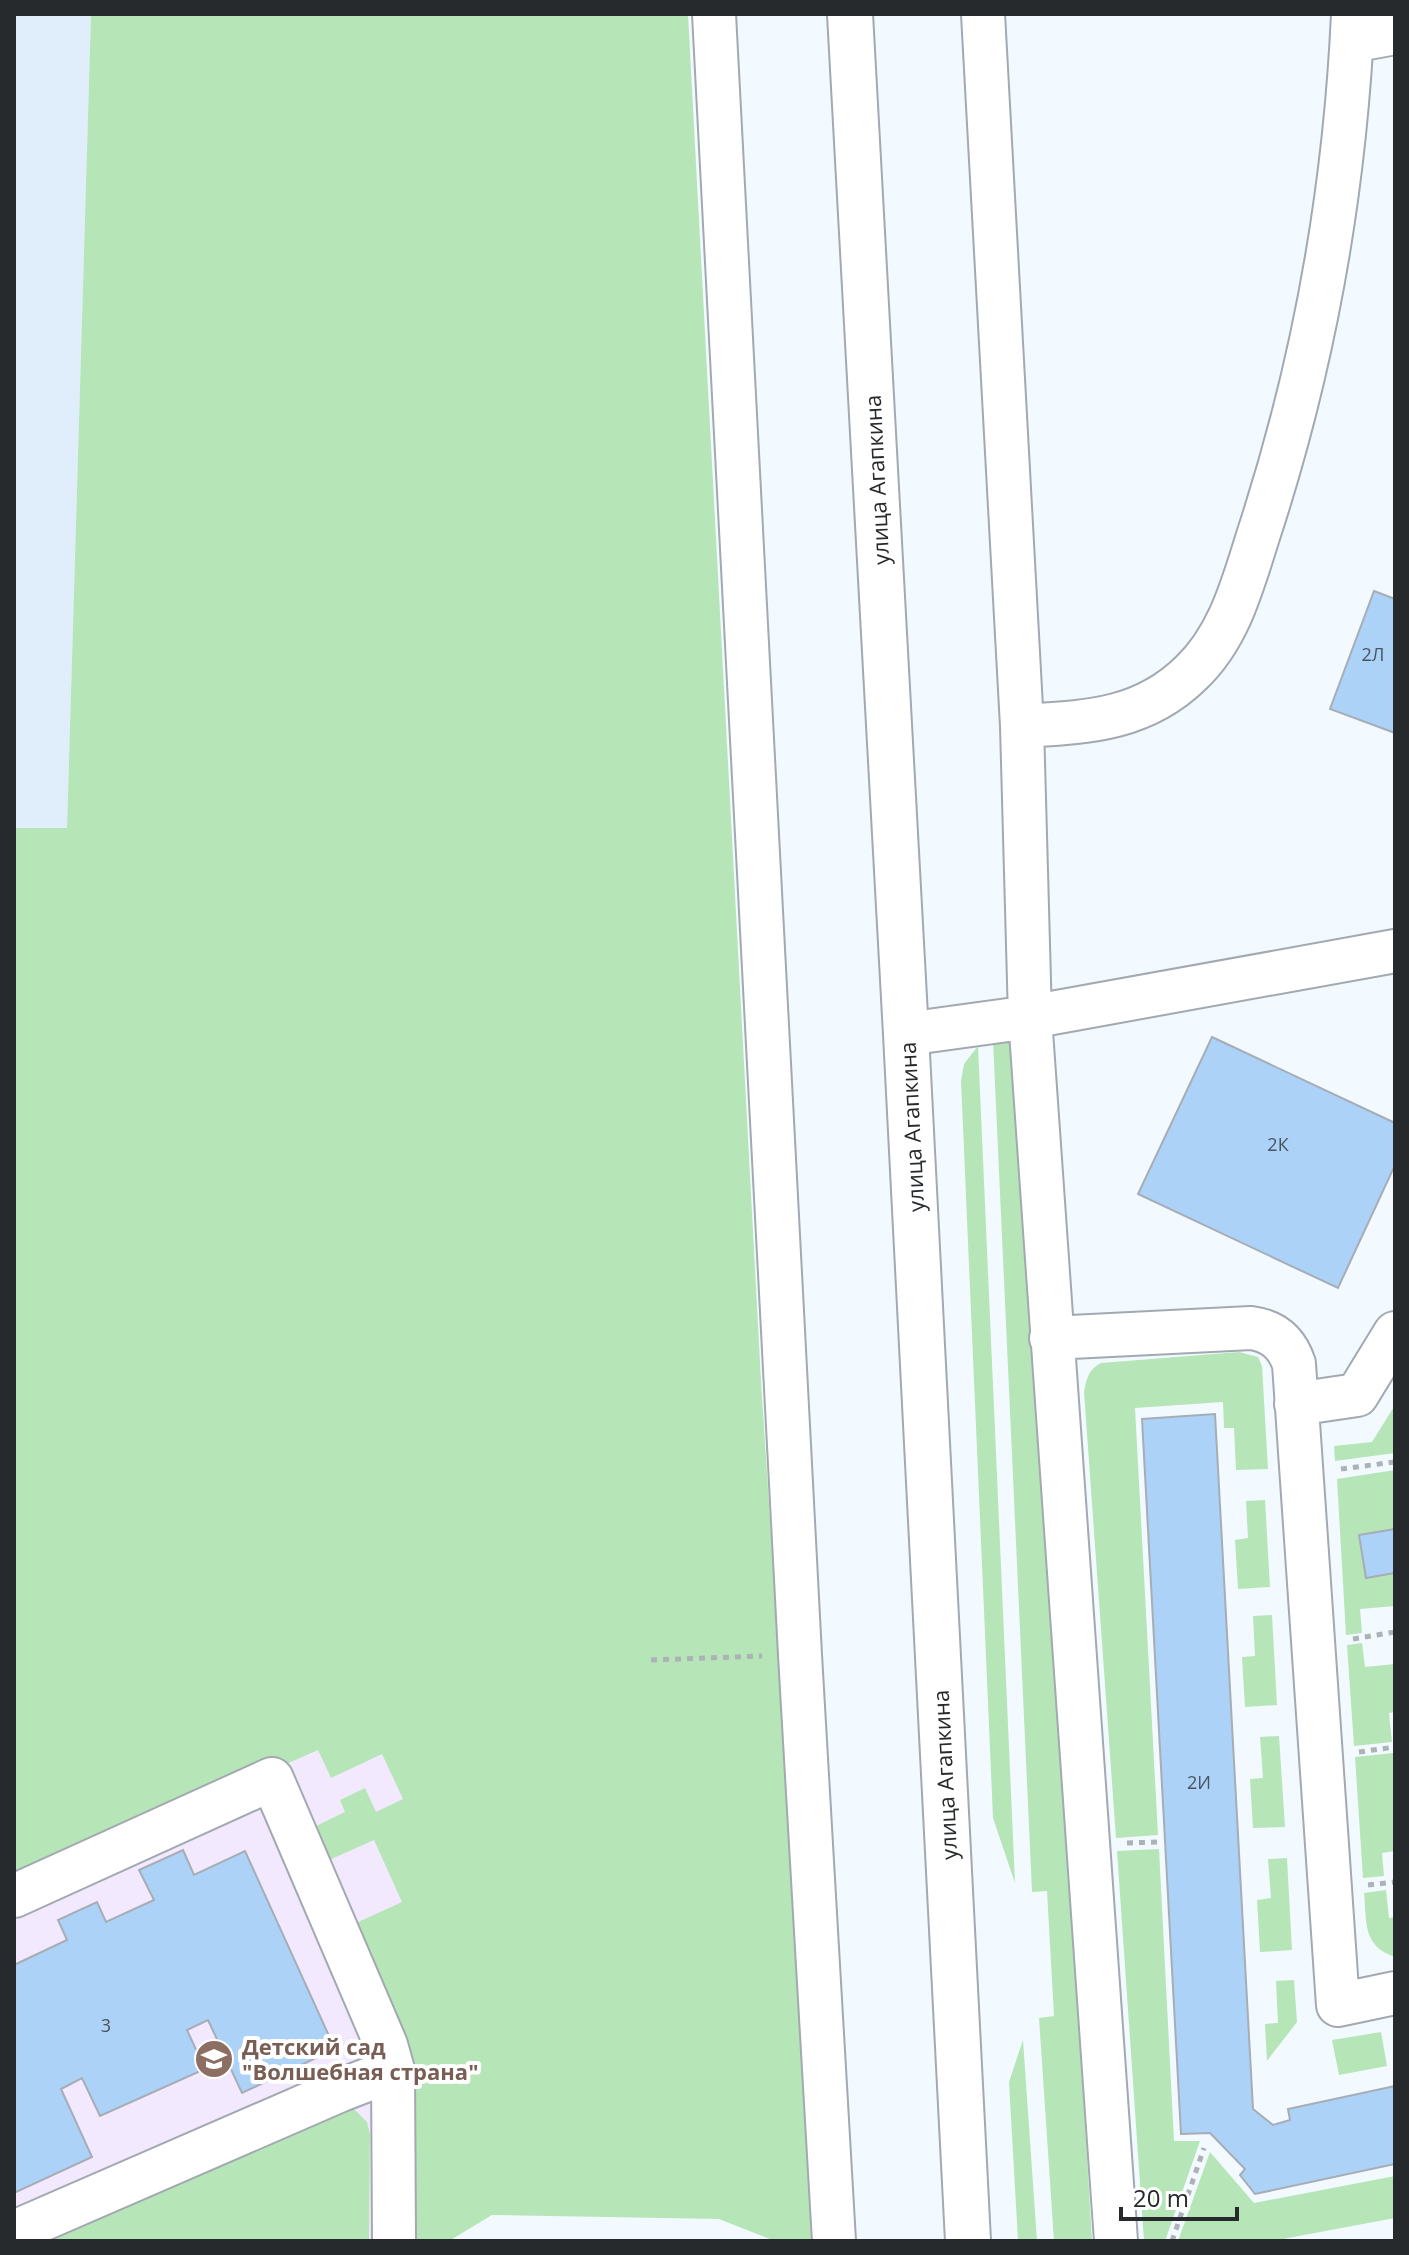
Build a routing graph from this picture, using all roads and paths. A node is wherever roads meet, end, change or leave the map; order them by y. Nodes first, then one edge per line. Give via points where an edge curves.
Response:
1 (714, 14) edge
2 (850, 14) edge
3 (983, 14) edge
4 (1352, 27) edge
5 (1395, 33) edge
6 (1022, 726) junction
7 (1395, 951) edge
8 (1030, 1017) junction
9 (906, 1034) junction
10 (1395, 1333) edge
11 (1051, 1338) junction
12 (1296, 1404) junction
13 (1395, 1462) edge
14 (1336, 1470) dead end
15 (1395, 1632) edge
16 (1346, 1640) dead end
17 (800, 1655) junction
18 (651, 1660) dead end
19 (1395, 1747) edge
20 (1354, 1752) dead end
21 (1158, 1842) dead end
22 (1126, 1843) dead end
23 (1395, 1882) edge
24 (1364, 1886) dead end
25 (14, 1896) edge
26 (1395, 1993) edge
27 (393, 2070) junction
28 (1204, 2148) dead end
29 (14, 2232) edge
30 (394, 2241) edge
31 (834, 2241) edge
32 (968, 2241) edge
33 (1116, 2241) edge
34 (1172, 2241) edge

1 - 17 street
2 - 9 main road, улица Агапкина
3 - 6 street
4 - 5 street
4 - 6 street via 1334,219 1310,349 1277,477 1227,626 1190,675 1138,709 1091,722
6 - 8 street
7 - 8 street
8 - 9 street
8 - 11 street
9 - 32 main road, улица Агапкина
10 - 12 street via 1357,1395
11 - 12 street via 1261,1330 1279,1339 1290,1354
11 - 33 street
12 - 26 street via 1338,2005
13 - 14 path
15 - 16 path
17 - 18 path
17 - 31 street
19 - 20 path
21 - 22 path
23 - 24 path
25 - 27 street via 272,1779
27 - 29 street
27 - 30 street
28 - 34 path

